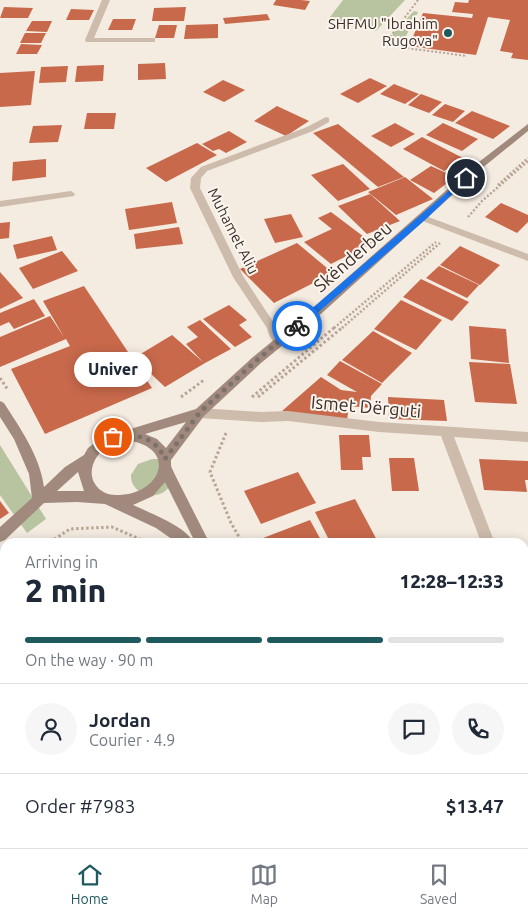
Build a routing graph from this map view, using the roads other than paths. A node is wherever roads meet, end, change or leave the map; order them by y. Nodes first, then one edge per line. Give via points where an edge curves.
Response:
1 (106, 0) edge
2 (152, 40) dead end
3 (326, 120) dead end
4 (528, 127) edge
5 (71, 194) dead end
6 (0, 204) edge
7 (423, 218) junction
8 (528, 258) edge
9 (279, 340) junction
10 (0, 406) edge
11 (200, 412) junction
12 (445, 431) junction
13 (125, 435) junction
14 (528, 437) edge
15 (86, 460) junction
16 (165, 463) junction
17 (39, 498) junction
18 (109, 500) junction
19 (0, 536) edge
20 (180, 538) edge
21 (200, 538) edge
22 (486, 538) edge

1 - 2 street via 88,40
3 - 9 street, Muhamet Aliu via 204,169 196,178 195,188 238,277
4 - 7 main road, Skënderbeu via 478,167
5 - 6 lane
7 - 8 street
7 - 9 main road, Skënderbeu
9 - 11 main road, Skënderbeu
10 - 17 main road via 20,437 36,474
11 - 12 street, Ismet Dërguti
11 - 13 main road, Skënderbeu
11 - 16 main road, Skënderbeu
12 - 14 street, Ismet Dërguti
12 - 22 street
13 - 15 main road via 102,442
13 - 16 main road via 146,438 161,450
15 - 17 main road
15 - 18 main road via 84,469 89,487
16 - 18 main road via 162,478 147,494 130,500
16 - 21 main road
17 - 18 main road via 77,496
17 - 19 main road
18 - 20 main road via 161,524

